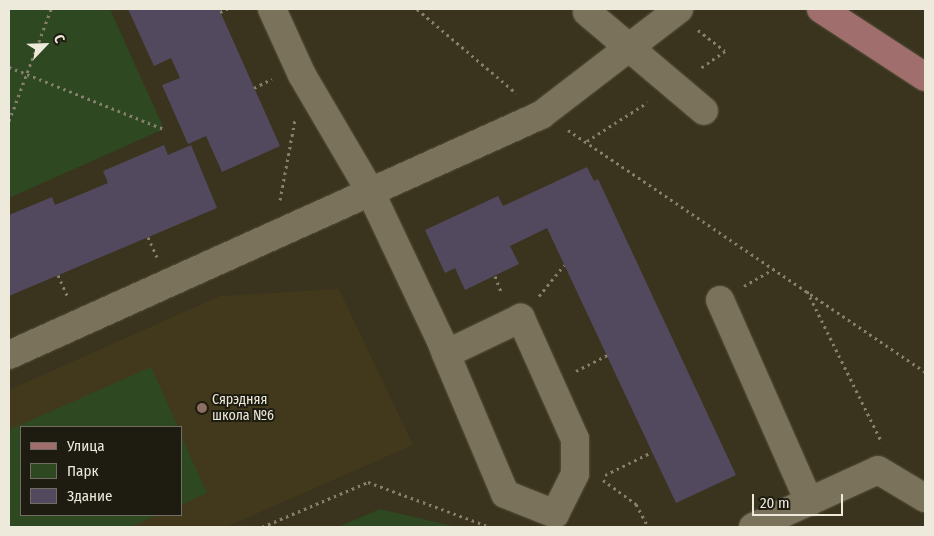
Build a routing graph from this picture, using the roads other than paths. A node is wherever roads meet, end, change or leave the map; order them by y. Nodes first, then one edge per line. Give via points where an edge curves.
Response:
1 (272, 9) edge
2 (821, 9) edge
3 (677, 11) edge
4 (587, 12) dead end
5 (630, 48) junction
6 (925, 77) edge
7 (704, 111) dead end
8 (370, 191) junction
9 (720, 300) dead end
10 (446, 354) junction
11 (9, 355) edge
12 (925, 498) edge
13 (809, 502) junction
14 (558, 520) edge
15 (753, 527) edge

1 - 8 lane via 302,75
2 - 6 main road
3 - 5 lane
4 - 5 lane
5 - 7 lane
5 - 8 lane via 541,115
8 - 10 lane
8 - 11 lane
9 - 13 lane
10 - 14 lane via 505,494
10 - 14 lane via 521,318 575,439 575,474
12 - 13 lane via 878,470
13 - 15 lane

